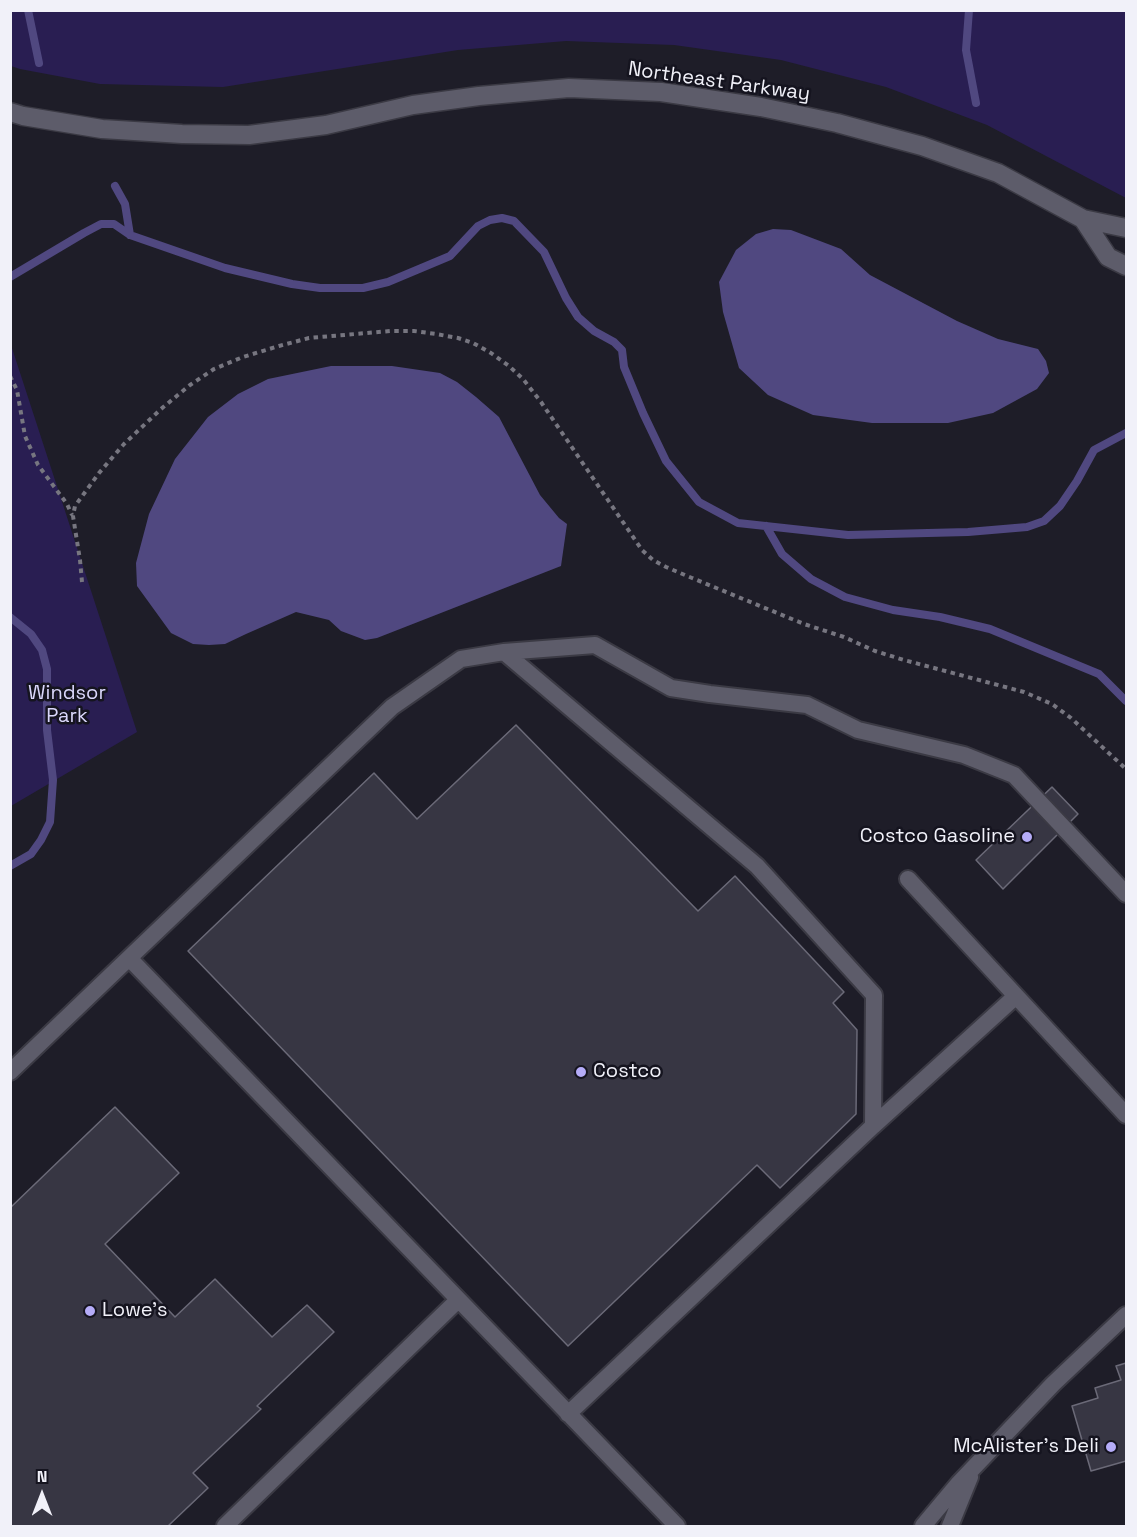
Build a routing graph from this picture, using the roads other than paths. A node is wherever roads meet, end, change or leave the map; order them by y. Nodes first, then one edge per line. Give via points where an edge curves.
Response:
1 (10, 112) edge
2 (1083, 219) junction
3 (1126, 228) edge
4 (1126, 266) edge
5 (504, 652) junction
6 (908, 879) dead end
7 (1126, 894) edge
8 (129, 958) junction
9 (1016, 996) junction
10 (10, 1072) edge
11 (1126, 1115) edge
12 (873, 1126) junction
13 (458, 1300) junction
14 (1126, 1315) edge
15 (568, 1414) junction
16 (974, 1467) junction
17 (225, 1527) edge
18 (676, 1527) edge
19 (922, 1527) edge
20 (950, 1527) edge

1 - 2 street, Northeast Parkway via 102,129 249,135 326,125 413,105 479,96 569,88 661,92 772,109 922,146 998,173
2 - 3 street, Northeast Parkway
2 - 4 street, Northeast Parkway via 1108,256
5 - 7 lane via 595,645 671,688 807,705 858,730 964,755 1014,775
5 - 8 lane via 461,659 392,707
5 - 12 lane via 757,866 874,995
6 - 9 lane
8 - 10 lane
8 - 13 lane
9 - 11 lane
9 - 12 lane
12 - 15 lane
13 - 15 lane
13 - 17 lane
14 - 16 lane
15 - 18 lane
16 - 19 lane
16 - 20 lane

